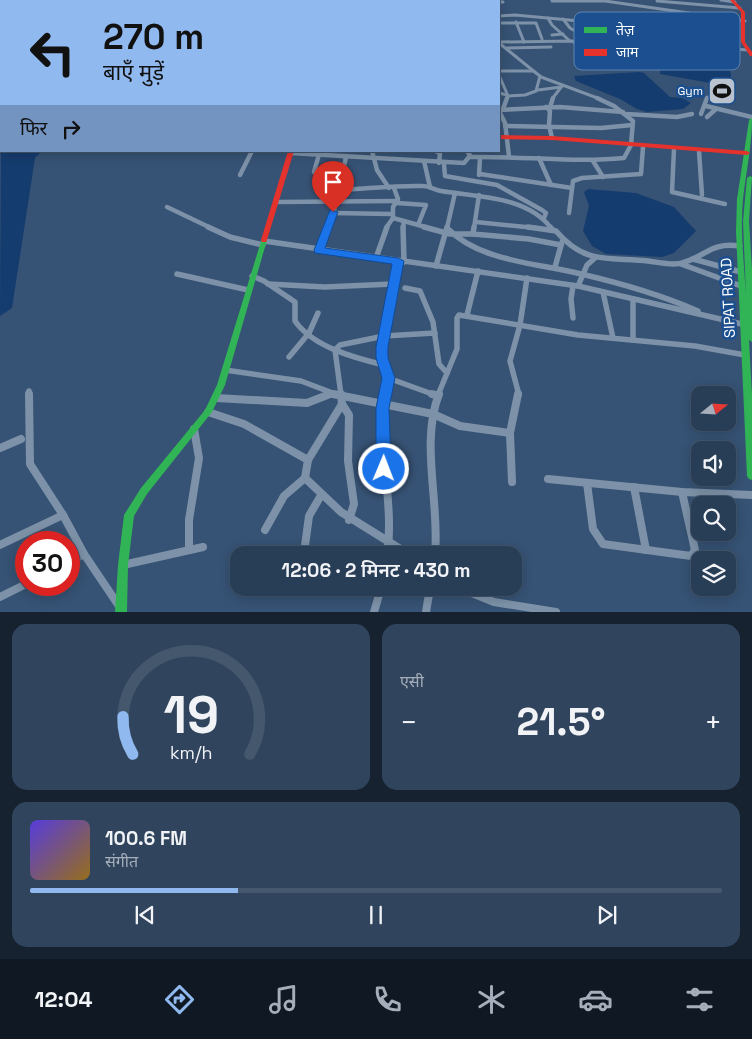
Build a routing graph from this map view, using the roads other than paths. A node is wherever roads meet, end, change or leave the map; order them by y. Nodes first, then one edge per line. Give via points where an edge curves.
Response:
1 (657, 0) edge
2 (675, 0) edge
3 (682, 0) edge
4 (721, 0) edge
5 (552, 1) edge
6 (738, 4) edge
7 (652, 9) junction
8 (675, 12) edge
9 (513, 15) junction
10 (500, 16) edge
11 (548, 18) junction
12 (563, 19) junction
13 (574, 20) edge
14 (740, 20) edge
15 (745, 21) junction
16 (500, 23) edge
17 (516, 23) junction
18 (574, 29) edge
19 (563, 34) junction
20 (552, 35) dead end
21 (542, 39) dead end
22 (570, 41) junction
23 (574, 41) edge
24 (524, 42) junction
25 (500, 43) edge
26 (500, 44) edge
27 (505, 47) junction
28 (552, 47) dead end
29 (500, 48) edge
30 (751, 52) edge
31 (500, 71) edge
32 (534, 71) junction
33 (540, 76) junction
34 (500, 77) edge
35 (561, 87) junction
36 (538, 90) junction
37 (500, 94) edge
38 (508, 95) junction
39 (708, 98) dead end
40 (722, 103) dead end
41 (706, 106) junction
42 (548, 107) junction
43 (501, 109) edge
44 (716, 109) junction
45 (722, 110) junction
46 (624, 113) junction
47 (692, 114) dead end
48 (701, 114) dead end
49 (707, 118) dead end
50 (752, 118) edge
51 (632, 125) junction
52 (505, 126) junction
53 (549, 128) junction
54 (502, 137) edge
55 (552, 138) junction
56 (631, 145) junction
57 (643, 147) junction
58 (674, 149) junction
59 (699, 151) junction
60 (252, 152) edge
61 (291, 152) edge
62 (372, 152) edge
63 (438, 152) edge
64 (467, 152) edge
65 (319, 153) edge
66 (345, 155) edge
67 (509, 156) junction
68 (750, 156) edge
69 (469, 157) junction
70 (373, 158) junction
71 (480, 158) junction
72 (539, 158) junction
73 (424, 161) junction
74 (593, 161) junction
75 (442, 163) junction
76 (480, 174) junction
77 (240, 175) dead end
78 (341, 176) junction
79 (603, 177) junction
80 (477, 181) junction
81 (487, 183) junction
82 (751, 184) edge
83 (551, 185) junction
84 (430, 187) junction
85 (392, 188) junction
86 (572, 188) junction
87 (338, 190) junction
88 (455, 192) junction
89 (481, 195) junction
90 (702, 195) dead end
91 (278, 202) junction
92 (335, 202) junction
93 (397, 202) junction
94 (725, 204) dead end
95 (166, 207) dead end
96 (333, 212) junction
97 (570, 213) dead end
98 (392, 216) junction
99 (544, 218) junction
100 (404, 222) junction
101 (476, 222) junction
102 (418, 225) junction
103 (553, 230) junction
104 (448, 232) junction
105 (473, 234) junction
106 (264, 243) junction
107 (562, 243) junction
108 (740, 246) junction
109 (319, 250) junction
110 (376, 258) junction
111 (595, 258) junction
112 (693, 260) junction
113 (401, 262) junction
114 (681, 264) junction
115 (436, 266) junction
116 (555, 267) junction
117 (478, 271) junction
118 (741, 272) junction
119 (177, 274) dead end
120 (582, 274) junction
121 (252, 276) junction
122 (527, 278) junction
123 (268, 284) junction
124 (393, 284) junction
125 (575, 286) junction
126 (741, 286) junction
127 (405, 288) dead end
128 (248, 290) junction
129 (603, 292) junction
130 (633, 299) junction
131 (318, 313) dead end
132 (467, 315) junction
133 (709, 316) junction
134 (573, 318) dead end
135 (520, 325) junction
136 (747, 325) junction
137 (309, 333) junction
138 (435, 333) junction
139 (384, 336) junction
140 (613, 338) junction
141 (752, 338) edge
142 (633, 340) junction
143 (335, 350) junction
144 (745, 355) junction
145 (289, 357) dead end
146 (384, 365) junction
147 (225, 370) junction
148 (447, 373) junction
149 (388, 378) junction
150 (29, 391) dead end
151 (331, 392) junction
152 (438, 396) junction
153 (216, 398) junction
154 (342, 400) junction
155 (383, 405) junction
156 (208, 412) junction
157 (433, 414) junction
158 (194, 429) junction
159 (510, 433) junction
160 (20, 440) dead end
161 (0, 448) edge
162 (308, 460) junction
163 (752, 476) edge
164 (305, 478) junction
165 (548, 479) dead end
166 (512, 482) dead end
167 (587, 483) junction
168 (634, 487) junction
169 (682, 492) junction
170 (752, 495) edge
171 (320, 496) junction
172 (63, 515) junction
173 (349, 520) junction
174 (265, 530) dead end
175 (389, 541) junction
176 (0, 545) edge
177 (305, 546) edge
178 (388, 546) edge
179 (396, 546) edge
180 (436, 546) edge
181 (203, 547) dead end
182 (189, 550) junction
183 (646, 550) junction
184 (84, 554) junction
185 (80, 556) edge
186 (123, 565) junction
187 (15, 590) edge
188 (379, 596) edge
189 (429, 596) edge
190 (474, 596) edge
191 (0, 598) edge
192 (121, 609) edge
193 (374, 612) edge
194 (426, 612) edge
195 (556, 612) edge

1 - 6 street
1 - 7 street
2 - 3 street
4 - 6 street
5 - 7 street via 601,1
6 - 15 main road
6 - 30 main road via 749,16 747,41
7 - 8 street
9 - 10 street
9 - 11 street
9 - 17 street
11 - 12 street
11 - 19 street
12 - 13 street
12 - 18 street
14 - 15 street
15 - 30 main road via 743,42
16 - 17 street
17 - 21 street via 536,23
17 - 24 street
19 - 20 street
19 - 22 street
22 - 23 street
22 - 24 street
24 - 25 street
26 - 27 street
27 - 28 street
27 - 29 street
27 - 32 street
31 - 32 street
32 - 33 street
33 - 35 street
33 - 36 street
34 - 38 street
35 - 36 street
35 - 42 street
35 - 46 street via 613,105
36 - 38 street via 525,95
37 - 38 street
38 - 43 street
39 - 41 street
40 - 45 street
41 - 44 street
41 - 48 street
42 - 43 street
42 - 46 street
42 - 53 street
43 - 52 street
44 - 45 street
44 - 49 street
45 - 50 street
46 - 47 street via 682,117
46 - 51 street via 633,121
50 - 68 main road, SIPAT ROAD
51 - 53 street
51 - 56 street
52 - 53 street
52 - 54 street
53 - 55 street
54 - 55 main road
54 - 67 street
55 - 56 main road
56 - 57 main road
56 - 74 street via 624,158
57 - 58 main road
57 - 79 street via 641,174
58 - 59 main road
58 - 94 street via 672,192
59 - 68 main road
59 - 90 street
60 - 77 street
61 - 65 street
61 - 91 main road
62 - 70 street
63 - 75 street
64 - 69 street
65 - 66 street
65 - 78 street via 314,172
66 - 70 street
66 - 78 street
67 - 71 street
67 - 72 street
68 - 82 main road, SIPAT ROAD
68 - 108 main road, SIPAT ROAD via 740,199
69 - 71 street
69 - 75 street via 464,163
70 - 73 street
70 - 85 street via 377,170
71 - 76 street
72 - 74 street
72 - 83 street
73 - 75 street
73 - 84 street
74 - 79 street
75 - 80 street via 445,176
76 - 80 street
76 - 83 street
78 - 87 street
79 - 86 street via 575,180
80 - 81 street
81 - 89 street
81 - 99 street via 503,188 542,210 546,213
82 - 136 main road, SIPAT ROAD via 746,221
83 - 86 street
84 - 85 street
84 - 88 street via 436,191
85 - 87 street
85 - 93 street
86 - 97 street
87 - 92 street
88 - 89 street
88 - 104 street
89 - 99 street
89 - 101 street
91 - 92 street
91 - 106 main road
92 - 93 street
92 - 96 street
93 - 98 street
93 - 102 street via 426,205
95 - 106 street via 230,237
96 - 98 street
96 - 109 street
98 - 100 street
98 - 110 street
99 - 103 street
100 - 102 street
100 - 113 street
101 - 103 street
101 - 105 street
102 - 104 street
103 - 107 street
104 - 105 street
104 - 115 street via 439,247
104 - 116 street via 501,257
105 - 107 street
106 - 109 street
106 - 121 main road
107 - 111 street
107 - 116 street
108 - 112 street via 723,244
108 - 118 main road, SIPAT ROAD
109 - 110 street
110 - 113 street
111 - 114 street
111 - 120 street
112 - 114 street
112 - 118 street
113 - 115 street
113 - 124 street
114 - 126 street
115 - 117 street
116 - 120 street
117 - 122 street
117 - 132 street
118 - 126 main road, SIPAT ROAD
119 - 128 street
120 - 125 street
120 - 133 street via 677,302
121 - 123 street
121 - 128 main road
122 - 125 street
122 - 135 street
123 - 124 street via 325,287
123 - 137 street via 295,302 295,321
124 - 139 street
125 - 129 street
125 - 134 street via 571,300
126 - 136 main road, SIPAT ROAD
127 - 138 street via 420,292
128 - 147 main road
129 - 130 street
129 - 140 street
130 - 133 street
130 - 142 street
131 - 137 street
132 - 135 street
132 - 148 street via 457,318 457,347
133 - 136 street
135 - 140 street
135 - 159 street via 510,361 519,396
136 - 141 main road, SIPAT ROAD
136 - 144 main road, SIPAT ROAD
137 - 143 street
137 - 145 street
138 - 139 street
138 - 148 street via 438,360
139 - 143 street via 340,345
139 - 146 street
140 - 142 street
142 - 144 street
143 - 146 street
143 - 154 street
144 - 163 main road, SIPAT ROAD
146 - 149 street
147 - 151 street via 301,381
147 - 153 main road
148 - 152 street
149 - 152 street
149 - 155 street
150 - 172 street via 30,464
151 - 153 street via 307,403
151 - 154 street
152 - 157 street
153 - 156 main road
154 - 155 street
154 - 162 street
154 - 173 street via 349,415 348,461 354,504
155 - 157 street
155 - 175 street
156 - 158 main road
156 - 162 street via 244,424
157 - 159 street via 460,426
157 - 180 street via 438,524
158 - 182 street via 199,458 189,520
158 - 186 main road via 144,491 129,515
159 - 166 street
160 - 161 street
162 - 164 street
164 - 171 street
164 - 174 street via 284,496
165 - 167 street
167 - 168 street
167 - 183 street via 593,529 598,540 608,546
168 - 169 street
168 - 183 street
169 - 170 street
169 - 183 street via 695,553 686,556
171 - 173 street
171 - 177 street via 309,516
172 - 176 street
172 - 184 street
173 - 175 street
175 - 178 street
175 - 179 street
181 - 182 street
182 - 186 street
184 - 185 street
184 - 192 street
186 - 192 main road
187 - 191 street
188 - 193 street
189 - 194 street
190 - 195 street via 494,603

